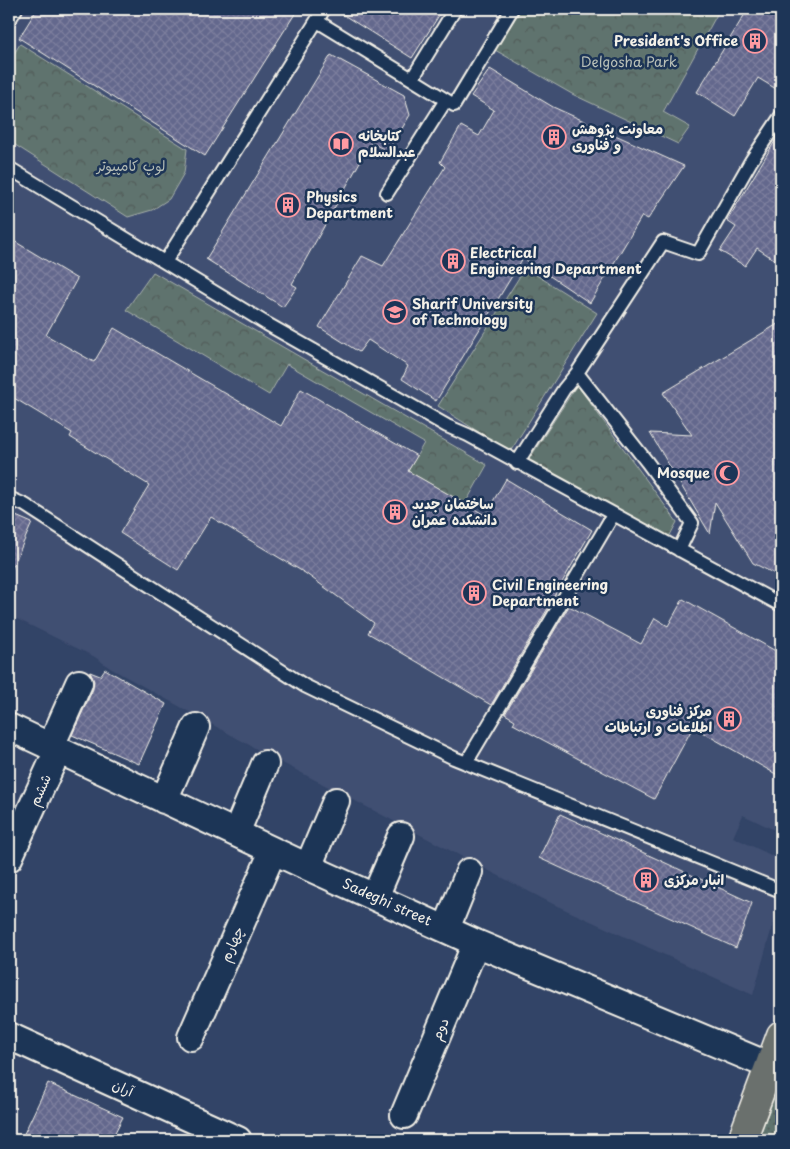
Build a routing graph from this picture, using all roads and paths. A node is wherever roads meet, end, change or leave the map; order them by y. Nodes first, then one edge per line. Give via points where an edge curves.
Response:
1 (16, 9) edge
2 (324, 9) edge
3 (455, 9) edge
4 (512, 9) edge
5 (9, 20) edge
6 (317, 21) junction
7 (412, 79) junction
8 (446, 100) junction
9 (781, 116) edge
10 (9, 168) edge
11 (387, 193) dead end
12 (165, 262) junction
13 (577, 373) junction
14 (517, 463) junction
15 (9, 498) edge
16 (613, 515) junction
17 (678, 550) junction
18 (781, 605) edge
19 (79, 683) dead end
20 (9, 727) edge
21 (196, 727) dead end
22 (54, 748) junction
23 (466, 763) junction
24 (266, 764) dead end
25 (164, 800) junction
26 (336, 801) dead end
27 (236, 833) junction
28 (401, 836) dead end
29 (273, 850) junction
30 (9, 858) edge
31 (308, 867) junction
32 (469, 872) dead end
33 (781, 891) edge
34 (375, 897) junction
35 (446, 929) junction
36 (476, 942) junction
37 (781, 1035) edge
38 (9, 1036) edge
39 (191, 1037) dead end
40 (770, 1066) junction
41 (404, 1115) dead end
42 (238, 1140) edge
43 (742, 1140) edge

1 - 5 lane
2 - 6 lane
3 - 7 lane
4 - 8 lane via 454,105
6 - 7 lane
6 - 12 lane
7 - 8 lane
8 - 11 lane
9 - 13 lane via 751,161 698,254 663,242
10 - 12 lane
12 - 14 lane via 267,324
13 - 14 lane
13 - 17 lane via 692,522
14 - 16 lane
15 - 23 lane via 25,505 304,686
16 - 17 lane
16 - 23 lane
17 - 18 lane
19 - 22 street, ششم
20 - 22 street, Sadeghi street
21 - 25 street
22 - 25 street, Sadeghi street
22 - 30 street, ششم
23 - 33 lane
24 - 27 street
25 - 27 street, Sadeghi street
26 - 31 street
27 - 29 street, Sadeghi street
28 - 34 street
29 - 31 street, Sadeghi street
29 - 39 street, چهارم
31 - 34 street, Sadeghi street
32 - 35 street
34 - 35 street, Sadeghi street
35 - 36 street, Sadeghi street
36 - 40 street, Sadeghi street
36 - 41 street, دوم
37 - 40 main road
38 - 42 street, آران
40 - 43 main road

